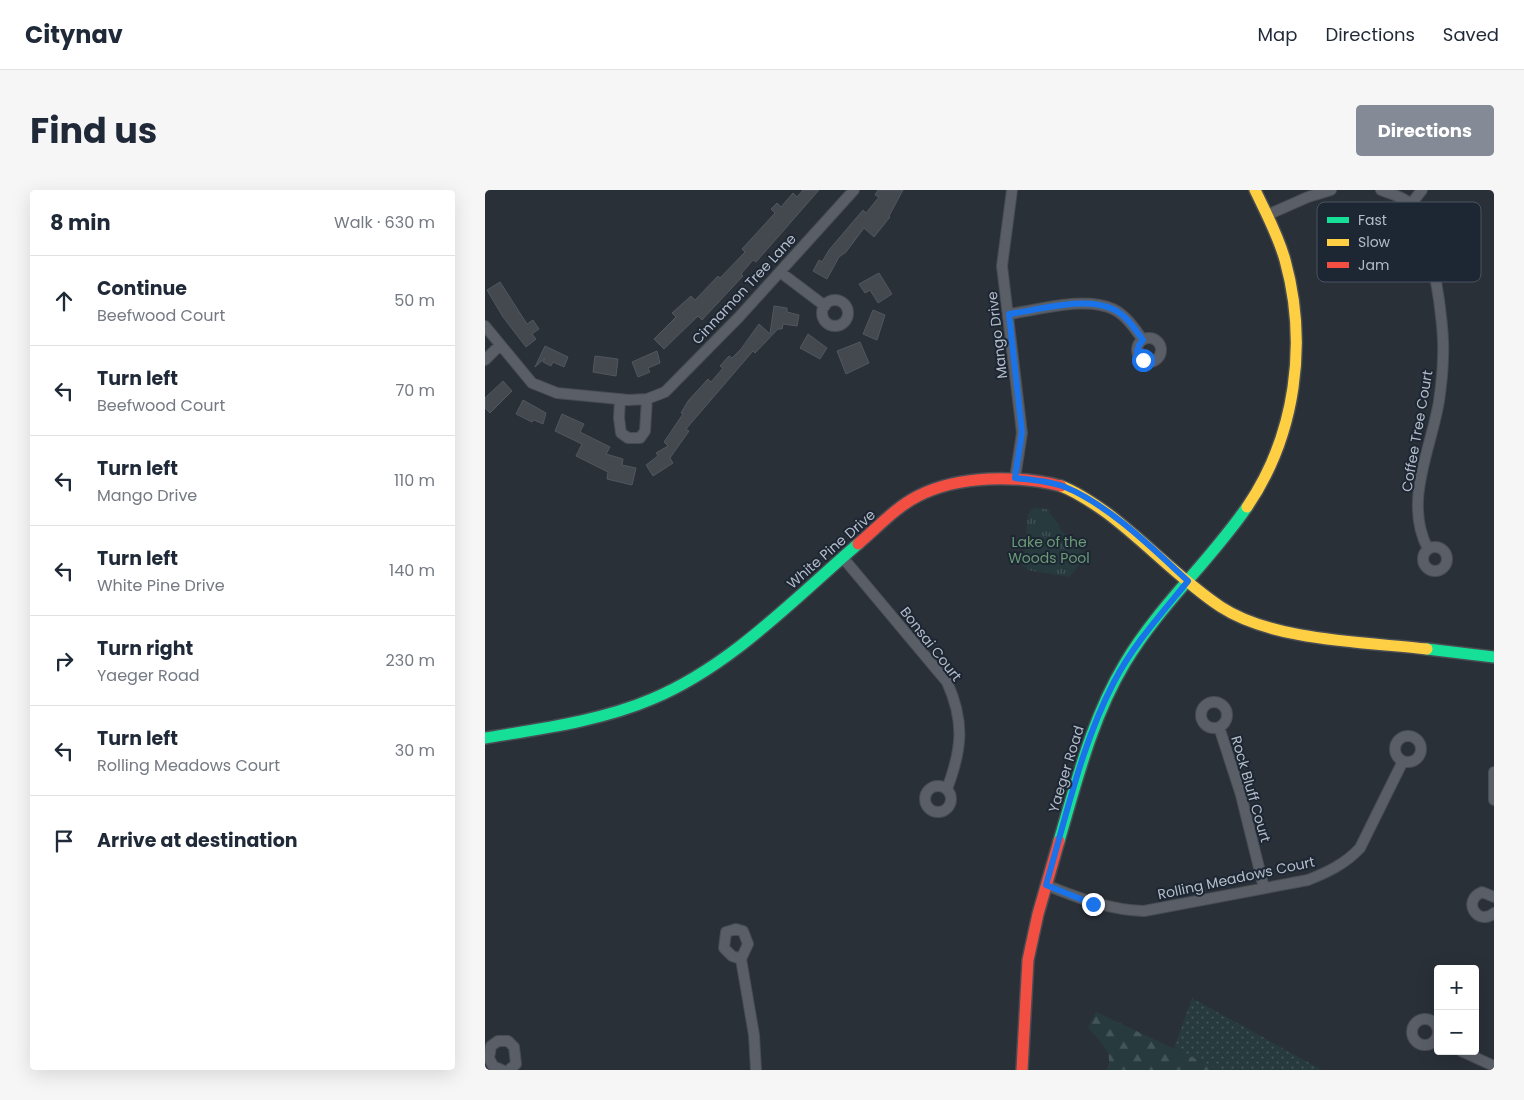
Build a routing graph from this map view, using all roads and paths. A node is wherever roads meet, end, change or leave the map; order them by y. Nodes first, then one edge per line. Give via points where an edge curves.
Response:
1 (854, 190) edge
2 (1012, 190) edge
3 (1255, 190) edge
4 (1331, 190) edge
5 (1381, 190) edge
6 (1422, 190) edge
7 (1407, 202) edge
8 (1413, 202) edge
9 (1267, 215) junction
10 (780, 272) junction
11 (1435, 282) edge
12 (825, 306) dead end
13 (1009, 314) junction
14 (485, 326) edge
15 (1143, 340) dead end
16 (500, 345) junction
17 (485, 360) edge
18 (647, 398) junction
19 (620, 399) junction
20 (1015, 478) junction
21 (1428, 549) dead end
22 (844, 559) junction
23 (1188, 581) junction
24 (1494, 657) edge
25 (1219, 727) dead end
26 (485, 738) edge
27 (1403, 761) dead end
28 (1494, 772) edge
29 (947, 789) dead end
30 (1494, 800) edge
31 (1046, 885) junction
32 (1264, 888) junction
33 (1493, 892) edge
34 (1494, 913) edge
35 (741, 959) dead end
36 (1470, 1055) edge
37 (1494, 1066) edge
38 (512, 1067) edge
39 (503, 1070) edge
40 (526, 1070) edge
41 (756, 1070) edge
42 (1022, 1070) edge

1 - 10 street, Cinnamon Tree Lane
2 - 13 street, Mango Drive via 1002,266
3 - 9 street, Yaeger Road
4 - 9 street
5 - 7 street
6 - 8 street
9 - 23 street, Yaeger Road via 1285,261 1295,310 1296,360 1288,415 1272,462 1255,495
10 - 12 street
10 - 18 street, Cinnamon Tree Lane via 665,392
11 - 21 street, Coffee Tree Court via 1443,355 1438,403 1416,511 1420,534
13 - 15 street via 1068,305 1099,306 1124,316
13 - 20 street, Mango Drive via 1022,432
14 - 16 street, Cinnamon Tree Lane
16 - 17 street
16 - 19 street, Cinnamon Tree Lane via 531,383 557,393
18 - 19 street, Cinnamon Tree Lane
18 - 19 street via 645,430 640,438 628,438 621,433
20 - 22 street, White Pine Drive via 959,483 918,496
20 - 23 street, White Pine Drive via 1064,487 1093,503
22 - 26 street, White Pine Drive via 737,648 693,678 653,699 590,719
22 - 29 street, Bonsai Court via 947,682 955,699 960,719 960,742 957,763
23 - 24 street via 1223,608 1276,630
23 - 31 street, Yaeger Road via 1135,648 1106,698
25 - 32 street, Rock Bluff Court via 1241,795
27 - 32 street, Rolling Meadows Court via 1371,828 1349,860 1308,880
28 - 30 street
31 - 32 street, Rolling Meadows Court via 1093,904 1123,910 1144,910
31 - 42 street, Yaeger Road via 1028,960
33 - 34 street via 1475,896 1472,908 1481,917
35 - 41 street
36 - 37 street
38 - 39 street via 514,1047 508,1041 498,1040 491,1046 489,1058 493,1066
38 - 40 street

